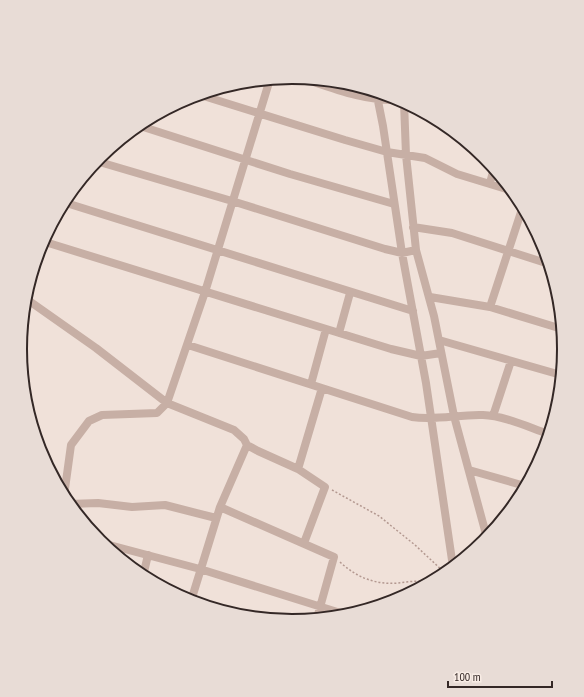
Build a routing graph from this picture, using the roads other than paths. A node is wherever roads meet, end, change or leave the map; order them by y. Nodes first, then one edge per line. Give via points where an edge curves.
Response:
1 (268, 85) edge
2 (328, 86) edge
3 (369, 95) edge
4 (209, 98) edge
5 (378, 98) edge
6 (404, 109) edge
7 (259, 113) junction
8 (146, 128) edge
9 (387, 152) junction
10 (406, 155) junction
11 (245, 159) junction
12 (103, 163) edge
13 (492, 175) edge
14 (490, 183) junction
15 (502, 187) edge
16 (232, 201) junction
17 (70, 204) edge
18 (394, 204) junction
19 (520, 214) edge
20 (398, 220) junction
21 (412, 223) junction
22 (49, 243) edge
23 (217, 250) junction
24 (416, 250) junction
25 (507, 251) junction
26 (402, 253) junction
27 (543, 262) edge
28 (205, 292) junction
29 (350, 293) junction
30 (430, 297) junction
31 (31, 302) edge
32 (490, 307) junction
33 (413, 311) junction
34 (556, 327) edge
35 (326, 330) junction
36 (339, 333) junction
37 (439, 340) junction
38 (188, 345) junction
39 (441, 353) junction
40 (421, 356) junction
41 (511, 361) junction
42 (556, 374) edge
43 (311, 384) junction
44 (322, 388) junction
45 (167, 403) junction
46 (454, 416) junction
47 (493, 416) junction
48 (431, 420) junction
49 (544, 432) edge
50 (247, 445) junction
51 (298, 469) junction
52 (469, 470) junction
53 (519, 484) edge
54 (65, 485) edge
55 (78, 504) edge
56 (220, 507) junction
57 (216, 518) junction
58 (485, 530) edge
59 (304, 543) junction
60 (116, 547) edge
61 (148, 556) junction
62 (452, 560) edge
63 (145, 569) edge
64 (200, 569) junction
65 (193, 594) edge
66 (321, 606) junction
67 (333, 610) edge
68 (320, 612) edge

1 - 7 street
2 - 3 street via 359,96
4 - 7 street
5 - 9 street
6 - 10 street
7 - 9 street
7 - 11 street
8 - 11 street
9 - 10 street
9 - 18 street
10 - 14 street via 425,158 457,174
10 - 21 street
11 - 16 street
11 - 18 street
12 - 16 street
13 - 14 street
14 - 15 street
16 - 23 street
16 - 26 street
17 - 23 street
18 - 20 street
19 - 25 street
20 - 21 street
20 - 26 street
21 - 24 street
21 - 25 street
22 - 28 street
23 - 28 street
23 - 29 street
24 - 26 street
24 - 30 street
25 - 27 street
25 - 32 street
26 - 33 street
28 - 35 street
28 - 38 street
29 - 33 street
29 - 36 street
30 - 32 street
30 - 37 street
31 - 45 street
32 - 34 street
33 - 40 street
35 - 36 street
35 - 43 street
36 - 40 street
37 - 39 street
37 - 41 street
38 - 43 street
38 - 45 street
39 - 40 street
39 - 46 street
40 - 48 street
41 - 42 street
41 - 47 street
43 - 44 street
44 - 48 street
44 - 51 street
45 - 50 street via 234,430 244,438
45 - 54 street via 158,413 102,415 89,421 71,445
46 - 47 street
46 - 48 street
46 - 52 street
47 - 49 street
48 - 62 street
50 - 51 street
50 - 56 street
51 - 59 street via 325,487
52 - 53 street
52 - 58 street
55 - 57 street via 132,507 171,505
56 - 57 street
56 - 59 street
57 - 64 street
59 - 66 street via 334,557
60 - 61 street
61 - 63 street
61 - 64 street
64 - 65 street
64 - 66 street
66 - 67 street
66 - 68 street

